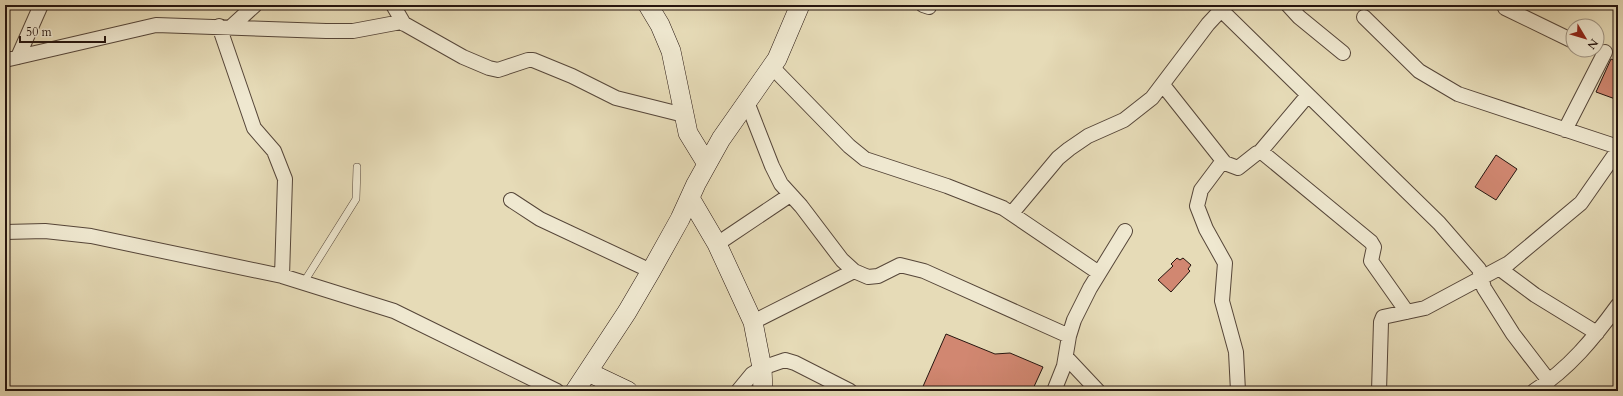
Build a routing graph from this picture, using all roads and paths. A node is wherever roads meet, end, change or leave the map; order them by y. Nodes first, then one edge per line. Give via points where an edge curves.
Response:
1 (41, 5) edge
2 (255, 5) edge
3 (393, 5) edge
4 (648, 5) edge
5 (800, 5) edge
6 (1288, 5) edge
7 (1219, 8) edge
8 (1505, 8) dead end
9 (1364, 17) dead end
10 (404, 24) junction
11 (225, 27) junction
12 (1565, 37) edge
13 (1607, 52) edge
14 (1343, 53) dead end
15 (12, 58) edge
16 (772, 66) junction
17 (1163, 86) junction
18 (1308, 95) junction
19 (747, 102) junction
20 (684, 115) junction
21 (1565, 130) junction
22 (1618, 147) edge
23 (1618, 150) edge
24 (1260, 152) junction
25 (1224, 162) junction
26 (707, 164) junction
27 (357, 167) dead end
28 (790, 195) junction
29 (690, 198) junction
30 (510, 200) dead end
31 (1012, 213) junction
32 (1125, 230) dead end
33 (5, 232) edge
34 (718, 244) junction
35 (1500, 269) junction
36 (651, 271) junction
37 (854, 271) junction
38 (1099, 272) junction
39 (282, 276) junction
40 (1482, 277) junction
41 (304, 282) junction
42 (1618, 305) edge
43 (1407, 312) junction
44 (753, 322) junction
45 (1597, 333) junction
46 (1069, 336) junction
47 (1066, 357) junction
48 (762, 368) junction
49 (588, 372) junction
50 (1549, 381) junction
51 (557, 391) edge
52 (575, 391) edge
53 (628, 391) edge
54 (738, 391) edge
55 (763, 391) edge
56 (850, 391) edge
57 (1054, 391) edge
58 (1098, 391) edge
59 (1238, 391) edge
60 (1379, 391) edge
61 (1534, 391) edge

1 - 15 street
2 - 11 street
3 - 10 street
4 - 20 main road via 671,51
5 - 16 main road
6 - 14 street
7 - 17 street
7 - 18 street
8 - 12 street
9 - 21 street via 1419,71 1439,84 1482,103
10 - 11 street via 353,31
10 - 20 street via 463,57 489,68 498,70 533,60 616,98
11 - 15 street via 156,25
11 - 39 street via 254,128 274,151 285,179
13 - 21 street
16 - 19 main road
16 - 31 street via 848,146 865,159 953,188
17 - 25 street
17 - 31 street via 1133,114 1080,141 1058,158
18 - 24 street
18 - 40 street via 1425,207 1475,264
19 - 26 main road via 720,139
19 - 28 street via 772,166
20 - 26 main road via 688,133
21 - 22 street
23 - 35 street via 1581,203
24 - 25 street via 1238,168
24 - 43 street via 1371,242 1374,247 1371,261
25 - 59 street via 1214,171 1201,190 1197,206 1206,229 1225,263 1222,302 1236,352
26 - 29 main road
27 - 41 lane via 356,199
28 - 34 street
28 - 37 street via 802,206 842,260
29 - 34 main road
29 - 36 main road
30 - 36 street via 540,219
31 - 38 street
32 - 38 street
33 - 39 street via 45,231 91,236
34 - 44 main road
35 - 40 street
35 - 45 street via 1535,295
36 - 49 main road
37 - 44 street
37 - 46 street via 871,277 900,265 924,271
38 - 46 street via 1074,320
39 - 41 street
40 - 43 street via 1430,306
40 - 50 street via 1484,288 1513,334
41 - 51 street via 394,311
42 - 45 street
43 - 60 street via 1381,319
44 - 48 main road
45 - 50 street via 1575,359
46 - 47 street
47 - 57 street
47 - 58 street
48 - 54 street via 749,376
48 - 55 main road
48 - 56 street via 780,361 789,361
49 - 52 main road
49 - 53 main road
50 - 61 street

